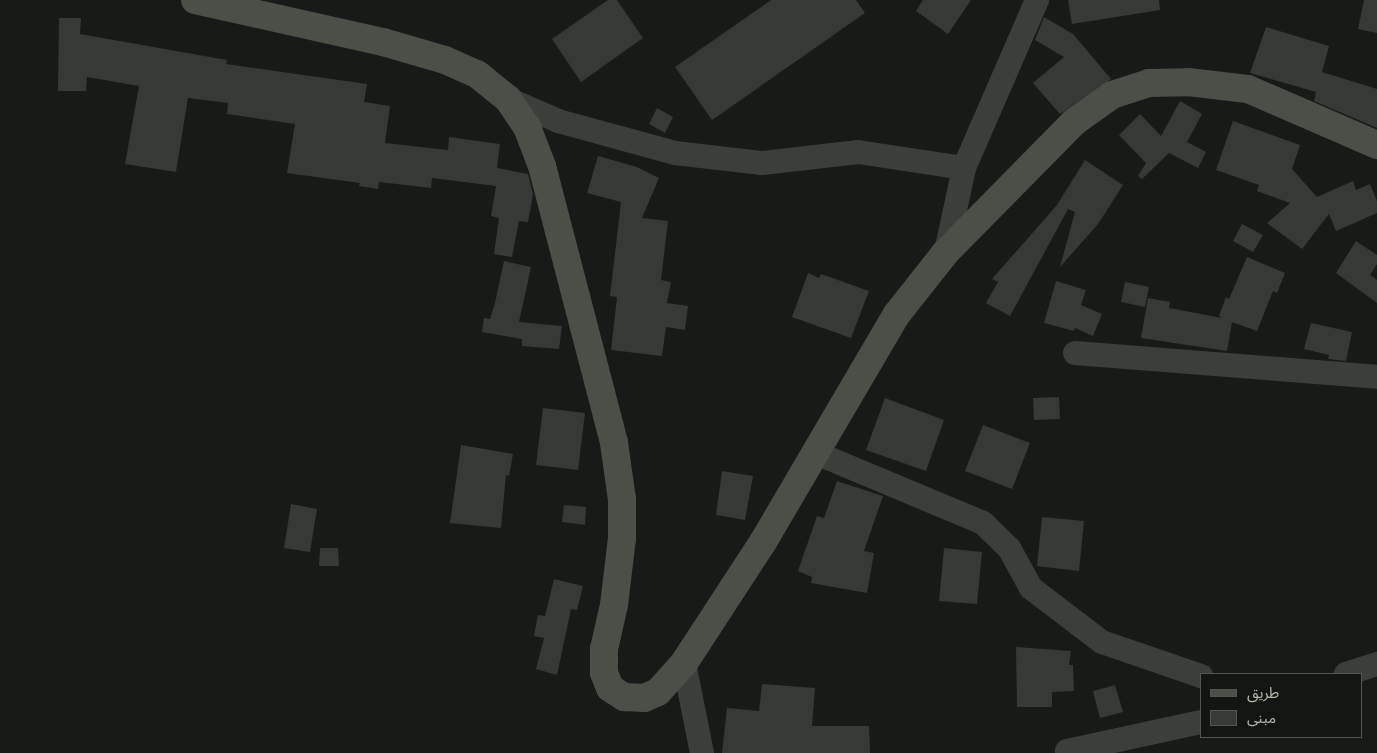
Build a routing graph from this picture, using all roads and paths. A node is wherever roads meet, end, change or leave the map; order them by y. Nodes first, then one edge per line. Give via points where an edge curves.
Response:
1 (195, 0) edge
2 (1036, 0) edge
3 (508, 100) junction
4 (1377, 145) edge
5 (964, 168) junction
6 (946, 252) junction
7 (1075, 353) dead end
8 (1377, 377) edge
9 (816, 453) junction
10 (684, 663) junction
11 (1377, 664) edge
12 (1349, 673) edge
13 (1200, 676) edge
14 (1200, 722) edge
15 (1067, 751) dead end
16 (702, 753) edge

1 - 3 main road via 383,42 445,60 477,74
2 - 5 street
3 - 5 street via 558,122 675,153 762,163 858,152
3 - 10 main road via 527,128 542,166 614,443 622,499 622,538 614,605 604,649 604,673 610,688 624,697 644,698 658,692
4 - 6 main road via 1248,90 1188,82 1149,83 1112,95 1074,122
5 - 6 street
6 - 9 main road via 897,314
7 - 8 street
9 - 10 main road
9 - 13 street via 982,523 1009,548 1031,588 1102,642
10 - 16 street
11 - 12 street
14 - 15 street

